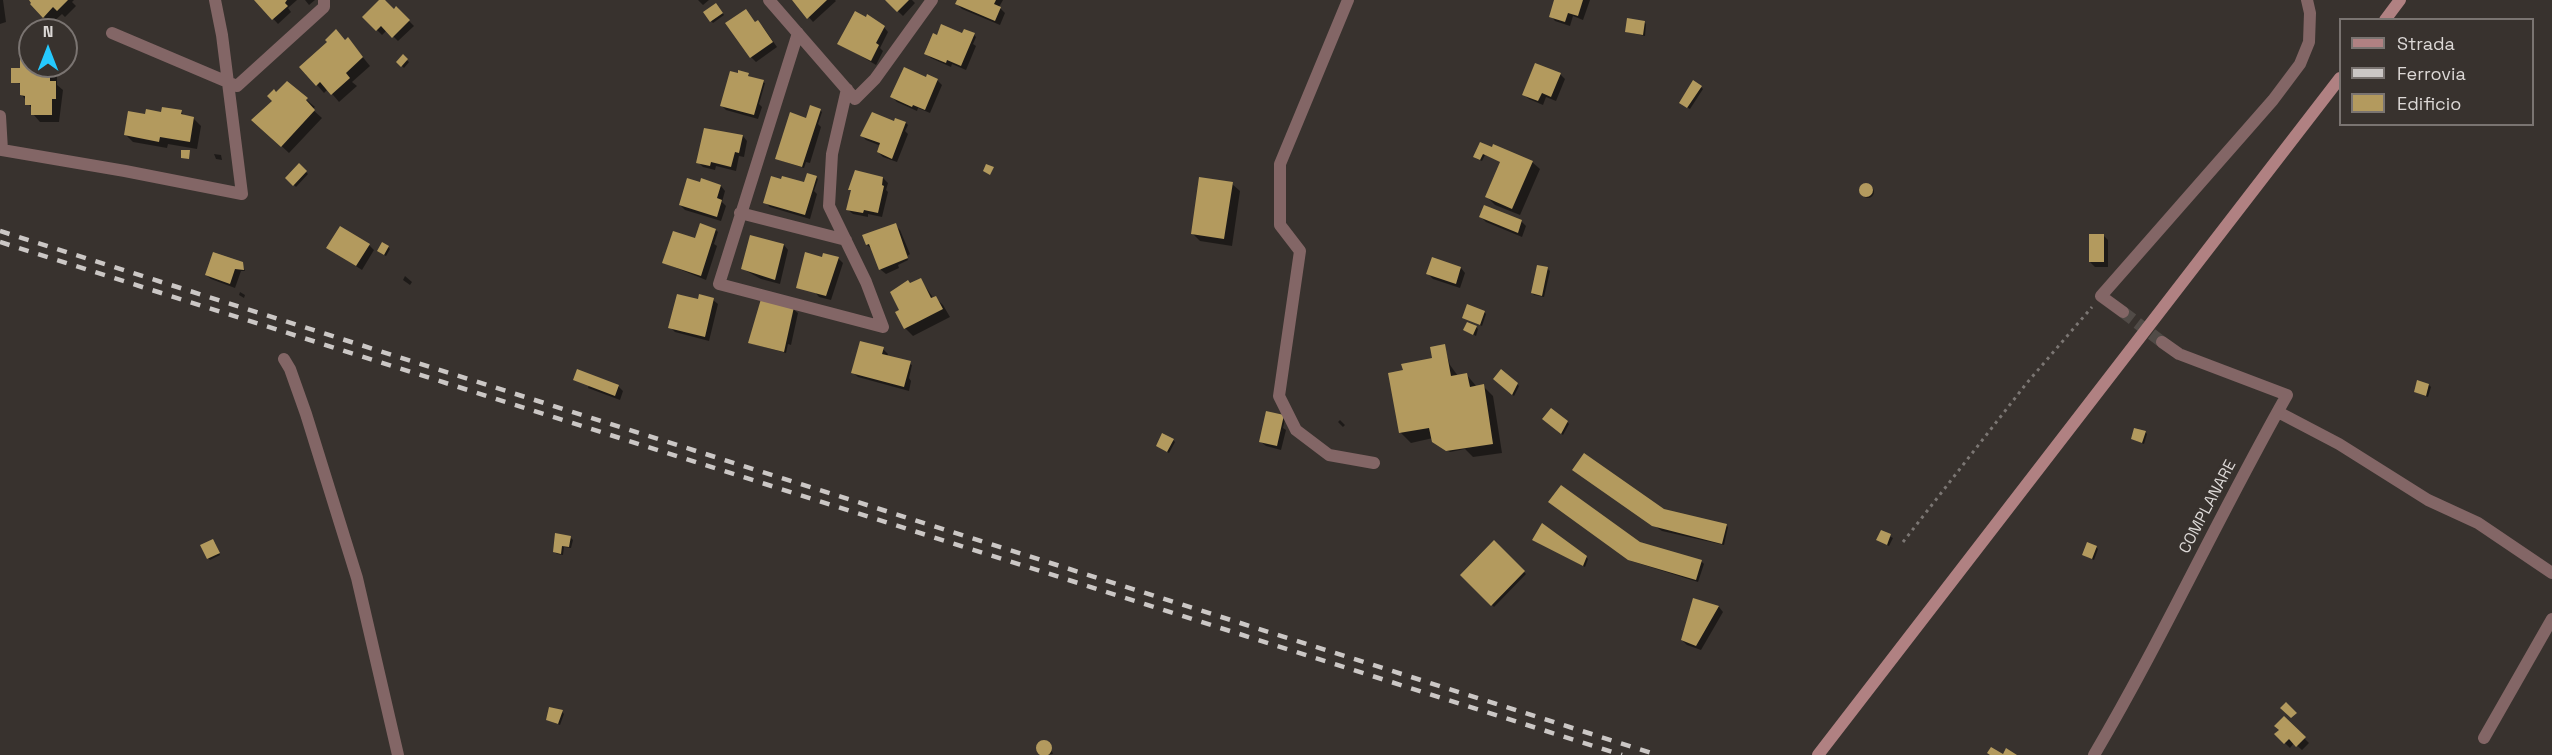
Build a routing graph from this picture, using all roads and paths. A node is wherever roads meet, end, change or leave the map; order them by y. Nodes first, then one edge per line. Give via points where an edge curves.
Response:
1 (215, 0) edge
2 (324, 0) edge
3 (769, 0) edge
4 (932, 0) edge
5 (1348, 0) edge
6 (2307, 0) edge
7 (2400, 0) edge
8 (2386, 18) edge
9 (112, 33) dead end
10 (798, 33) junction
11 (2339, 79) edge
12 (226, 81) junction
13 (847, 89) junction
14 (0, 116) edge
15 (740, 213) junction
16 (846, 240) junction
17 (2101, 296) junction
18 (2123, 312) tunnel mouth
19 (2162, 342) tunnel mouth
20 (284, 359) dead end
21 (2278, 412) junction
22 (1374, 463) dead end
23 (1903, 542) dead end
24 (2552, 573) edge
25 (2552, 619) edge
26 (2484, 738) dead end
27 (398, 755) edge
28 (1818, 755) edge
29 (2094, 755) edge

1 - 12 street
2 - 12 street via 324,6 237,86
3 - 10 street
4 - 13 street via 875,79 855,99
5 - 22 street via 1280,164 1280,225 1300,251 1279,396 1296,430 1329,455
6 - 17 street via 2309,42 2300,64
7 - 8 main road
9 - 12 street
10 - 13 street
10 - 15 street
11 - 28 main road
12 - 14 street via 242,194 2,150
13 - 16 street via 832,154 829,206
15 - 16 street
15 - 16 street via 719,284 883,327
17 - 18 street
17 - 23 path via 2026,384
19 - 21 street via 2179,354 2287,395
20 - 27 street via 306,414 357,578
21 - 24 street via 2339,444 2428,500 2478,523
21 - 29 street, COMPLANARE
25 - 26 street

